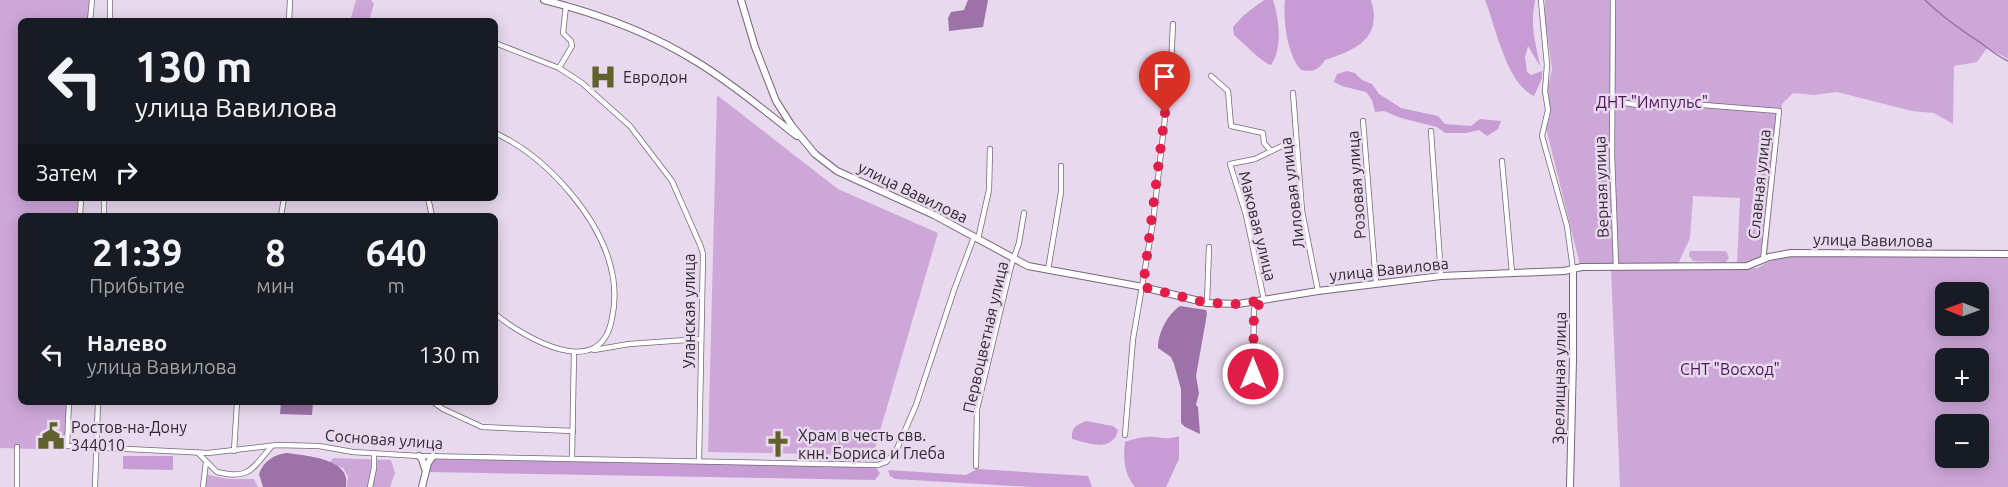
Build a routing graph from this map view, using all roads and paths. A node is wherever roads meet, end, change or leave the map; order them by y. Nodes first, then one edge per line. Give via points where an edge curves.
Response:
1 (92, 0) edge
2 (110, 0) edge
3 (290, 0) edge
4 (544, 0) edge
5 (741, 0) edge
6 (1613, 0) edge
7 (1541, 1) edge
8 (566, 6) junction
9 (90, 18) edge
10 (110, 18) edge
11 (289, 18) edge
12 (1173, 24) dead end
13 (498, 44) edge
14 (559, 68) junction
15 (1211, 76) dead end
16 (1293, 93) dead end
17 (1613, 101) junction
18 (1363, 121) dead end
19 (1431, 131) dead end
20 (498, 134) edge
21 (1297, 143) junction
22 (807, 144) junction
23 (990, 149) dead end
24 (1271, 151) junction
25 (1502, 161) dead end
26 (1061, 166) dead end
27 (1024, 213) dead end
28 (976, 238) junction
29 (1209, 247) dead end
30 (2008, 254) edge
31 (1015, 259) junction
32 (1763, 260) junction
33 (1616, 266) junction
34 (1573, 269) junction
35 (1048, 271) junction
36 (1512, 273) junction
37 (1441, 276) junction
38 (1376, 283) junction
39 (1143, 287) junction
40 (1318, 291) junction
41 (1264, 300) junction
42 (1207, 303) junction
43 (498, 316) edge
44 (702, 339) junction
45 (586, 351) junction
46 (574, 352) junction
47 (1253, 374) dead end
48 (69, 405) edge
49 (98, 405) edge
50 (237, 405) edge
51 (437, 405) edge
52 (573, 431) junction
53 (1125, 435) dead end
54 (17, 447) dead end
55 (96, 447) junction
56 (271, 447) junction
57 (234, 451) junction
58 (198, 452) junction
59 (208, 453) junction
60 (374, 454) junction
61 (418, 456) junction
62 (433, 456) junction
63 (572, 458) junction
64 (699, 460) junction
65 (206, 462) junction
66 (976, 466) dead end
67 (425, 472) junction
68 (16, 487) edge
69 (95, 487) edge
70 (203, 487) edge
71 (370, 487) edge
72 (422, 487) edge
73 (1570, 487) edge

1 - 9 street
2 - 10 street
3 - 11 street
4 - 8 street, улица Вавилова
5 - 22 street, улица Вавилова via 776,101
6 - 17 street, Верная улица
7 - 34 street via 1548,110 1542,136 1568,226
8 - 14 street via 563,33 572,46
8 - 22 street, улица Вавилова via 626,27 697,62
12 - 39 street
13 - 14 street, Уланская улица
14 - 44 street, Уланская улица via 630,126 672,181 701,247
15 - 24 street via 1228,91 1232,126 1263,133
16 - 21 street, Лиловая улица
17 - 32 street, Славная улица via 1650,107 1703,105 1779,111
17 - 33 street, Верная улица
18 - 38 street, Розовая улица
19 - 37 street
20 - 45 street via 541,164 571,195 591,222 606,256 613,278 612,320 604,341
21 - 24 street, Маковая улица
21 - 40 street, Лиловая улица via 1302,211
22 - 28 street, улица Вавилова via 837,171
23 - 28 street via 989,190
24 - 41 street, Маковая улица via 1230,164 1246,215
25 - 36 street
26 - 35 street via 1061,192
27 - 31 street, Первоцветная улица
28 - 31 street, улица Вавилова
28 - 64 street, Сосновая улица via 954,290 916,405 896,451 886,462 869,466
29 - 42 street
30 - 32 street, улица Вавилова via 1802,252
31 - 35 street, улица Вавилова
31 - 66 street, Первоцветная улица via 977,409
32 - 33 street, улица Вавилова via 1747,266
33 - 34 street, улица Вавилова
34 - 36 street, улица Вавилова
34 - 73 street, Зрелищная улица
35 - 39 street, улица Вавилова
36 - 37 street, улица Вавилова
37 - 38 street, улица Вавилова
38 - 40 street, улица Вавилова
39 - 42 street, улица Вавилова
39 - 53 street via 1133,339
40 - 41 street, улица Вавилова
41 - 42 street, улица Вавилова
41 - 47 street via 1254,309
43 - 46 street via 534,340
44 - 45 street
44 - 64 street, Уланская улица
45 - 46 street
46 - 52 street
48 - 55 street, Сосновая улица via 67,446
49 - 55 street
50 - 57 street
51 - 52 street via 482,427
52 - 63 street
54 - 68 street
55 - 58 street, Сосновая улица
55 - 69 street
56 - 57 street, Сосновая улица
56 - 60 street, Сосновая улица via 319,446
56 - 65 street via 249,472 242,474 217,472
57 - 59 street, Сосновая улица
58 - 59 street, Сосновая улица
58 - 65 street
59 - 65 street
60 - 61 street, Сосновая улица
60 - 71 street
61 - 62 street, Сосновая улица
61 - 67 street
62 - 63 street, Сосновая улица
62 - 67 street
63 - 64 street, Сосновая улица
65 - 70 street
67 - 72 street

